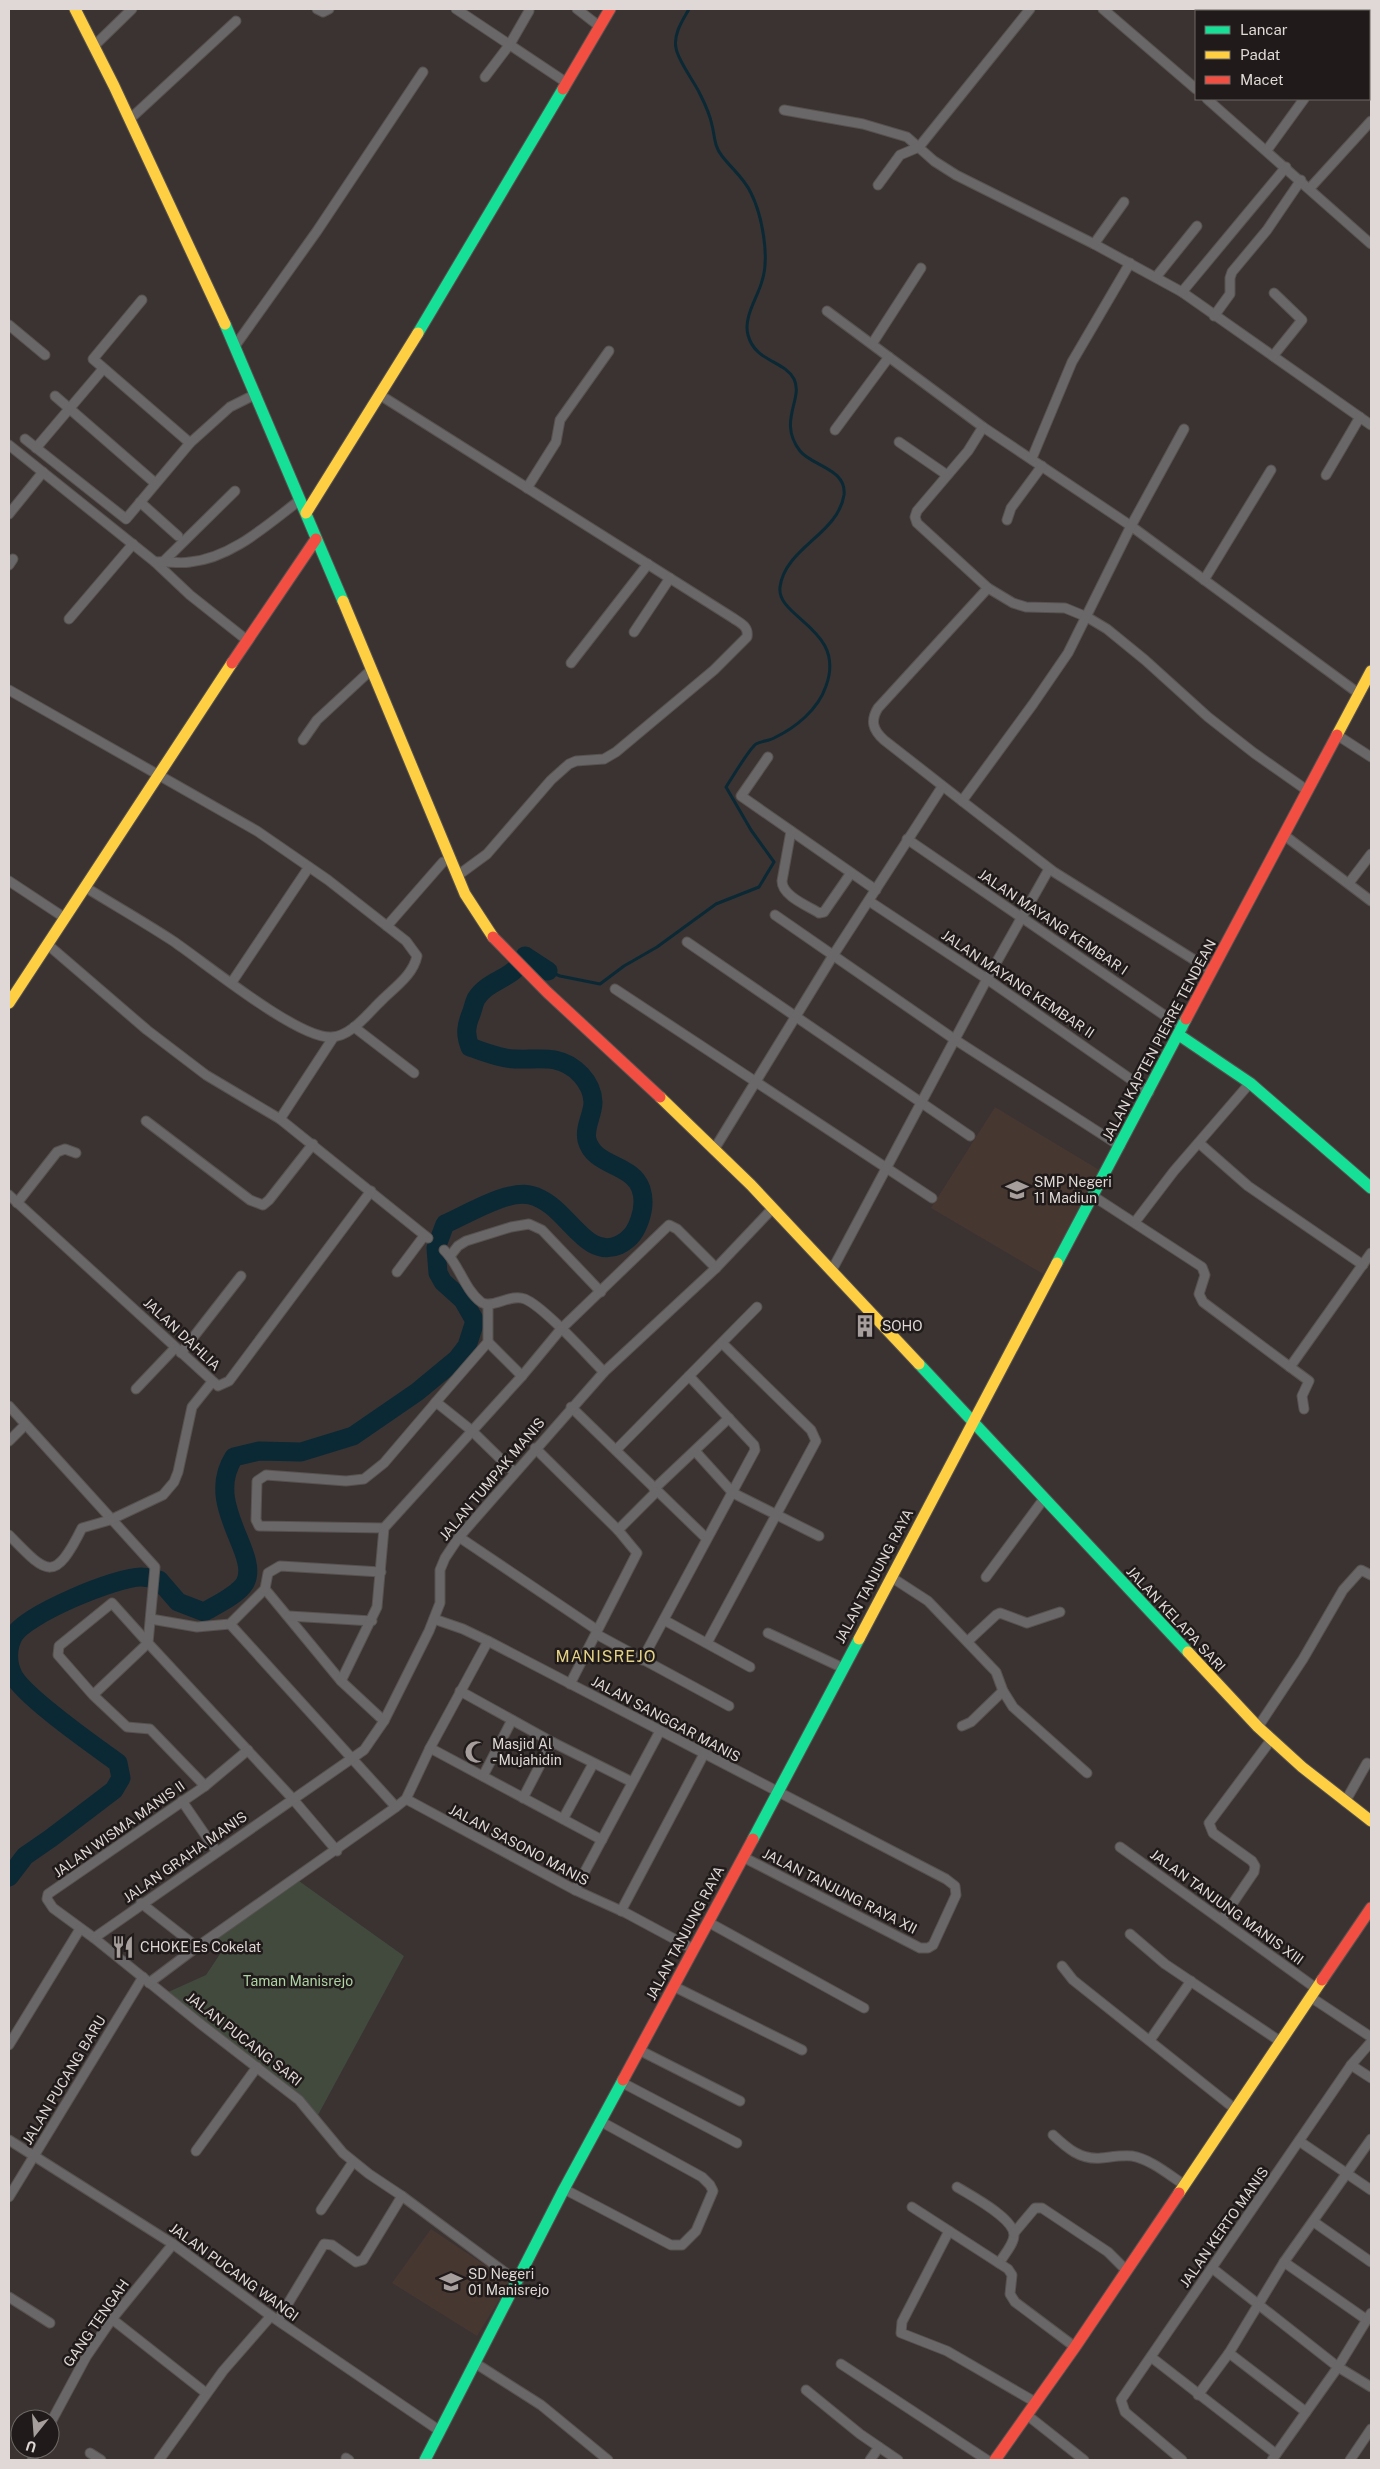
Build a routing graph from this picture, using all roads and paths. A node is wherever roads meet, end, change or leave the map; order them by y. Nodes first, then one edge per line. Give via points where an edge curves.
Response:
1 (76, 9) edge
2 (132, 9) edge
3 (317, 9) edge
4 (329, 9) edge
5 (456, 9) edge
6 (577, 9) edge
7 (610, 9) edge
8 (1030, 9) edge
9 (1103, 9) edge
10 (529, 11) dead end
11 (236, 21) dead end
12 (599, 26) junction
13 (510, 44) junction
14 (94, 46) junction
15 (423, 72) dead end
16 (485, 77) dead end
17 (567, 83) junction
18 (1195, 87) edge
19 (1210, 100) edge
20 (1303, 100) edge
21 (784, 110) dead end
22 (130, 119) junction
23 (1371, 121) edge
24 (918, 146) junction
25 (1267, 150) junction
26 (1286, 167) junction
27 (1301, 180) junction
28 (878, 185) dead end
29 (1310, 188) junction
30 (1124, 202) dead end
31 (1197, 226) dead end
32 (1094, 244) junction
33 (1371, 244) edge
34 (1130, 263) junction
35 (921, 268) dead end
36 (1156, 277) junction
37 (1182, 292) junction
38 (1274, 293) dead end
39 (142, 300) dead end
40 (827, 311) dead end
41 (1214, 316) junction
42 (9, 326) edge
43 (872, 344) junction
44 (235, 346) junction
45 (609, 351) dead end
46 (45, 355) dead end
47 (1272, 356) junction
48 (889, 357) junction
49 (103, 369) junction
50 (256, 394) junction
51 (55, 396) dead end
52 (380, 396) junction
53 (69, 407) junction
54 (1360, 417) junction
55 (1371, 425) edge
56 (983, 426) junction
57 (1184, 429) dead end
58 (835, 430) dead end
59 (25, 439) dead end
60 (899, 442) dead end
61 (190, 443) junction
62 (9, 445) edge
63 (36, 448) junction
64 (1032, 458) junction
65 (1042, 466) junction
66 (1271, 470) dead end
67 (43, 472) junction
68 (947, 475) junction
69 (1326, 475) dead end
70 (155, 483) junction
71 (527, 488) junction
72 (235, 491) dead end
73 (300, 500) junction
74 (140, 502) junction
75 (306, 513) junction
76 (9, 514) edge
77 (1007, 520) dead end
78 (1131, 526) junction
79 (178, 536) dead end
80 (316, 540) junction
81 (133, 544) junction
82 (160, 562) junction
83 (648, 564) junction
84 (670, 578) junction
85 (1204, 580) junction
86 (988, 588) junction
87 (1086, 617) junction
88 (69, 619) dead end
89 (634, 632) dead end
90 (248, 641) junction
91 (571, 663) dead end
92 (372, 669) junction
93 (1371, 671) edge
94 (9, 690) edge
95 (1358, 693) junction
96 (1337, 735) junction
97 (303, 740) dead end
98 (768, 757) dead end
99 (1371, 757) edge
100 (158, 775) junction
101 (942, 786) junction
102 (1308, 791) junction
103 (962, 801) junction
104 (792, 831) junction
105 (1284, 835) junction
106 (907, 839) junction
107 (1371, 854) edge
108 (443, 862) dead end
109 (309, 867) junction
110 (1049, 868) junction
111 (851, 873) junction
112 (457, 876) junction
113 (9, 881) edge
114 (1349, 883) junction
115 (85, 887) junction
116 (876, 890) junction
117 (869, 901) junction
118 (1371, 901) edge
119 (775, 915) dead end
120 (1022, 917) junction
121 (65, 918) junction
122 (387, 926) junction
123 (687, 942) dead end
124 (47, 944) junction
125 (834, 954) junction
126 (1212, 971) junction
127 (987, 979) junction
128 (232, 982) junction
129 (615, 989) dead end
130 (9, 1003) edge
131 (796, 1018) junction
132 (354, 1028) junction
133 (1181, 1032) junction
134 (333, 1038) junction
135 (954, 1039) junction
136 (414, 1073) dead end
137 (756, 1082) junction
138 (1250, 1083) junction
139 (1149, 1092) junction
140 (922, 1102) junction
141 (280, 1119) junction
142 (146, 1121) dead end
143 (970, 1136) dead end
144 (313, 1144) junction
145 (1199, 1144) junction
146 (1120, 1146) junction
147 (715, 1148) junction
148 (76, 1153) dead end
149 (886, 1169) junction
150 (1371, 1188) edge
151 (371, 1191) junction
152 (9, 1195) edge
153 (1093, 1196) junction
154 (932, 1198) dead end
155 (18, 1203) junction
156 (773, 1208) junction
157 (1135, 1222) junction
158 (1371, 1253) edge
159 (1363, 1265) junction
160 (716, 1268) junction
161 (832, 1270) junction
162 (397, 1272) dead end
163 (241, 1276) dead end
164 (601, 1292) junction
165 (488, 1305) junction
166 (757, 1307) dead end
167 (562, 1329) junction
168 (488, 1342) junction
169 (722, 1343) junction
170 (178, 1350) junction
171 (1290, 1367) junction
172 (604, 1372) junction
173 (522, 1376) junction
174 (689, 1376) junction
175 (212, 1382) junction
176 (136, 1389) dead end
177 (434, 1403) junction
178 (9, 1406) edge
179 (571, 1407) junction
180 (1304, 1409) dead end
181 (729, 1418) junction
182 (972, 1422) junction
183 (25, 1425) junction
184 (471, 1430) junction
185 (9, 1441) edge
186 (535, 1448) junction
187 (616, 1450) junction
188 (695, 1451) junction
189 (514, 1472) junction
190 (655, 1490) junction
191 (733, 1493) junction
192 (1043, 1500) junction
193 (775, 1514) junction
194 (110, 1520) junction
195 (384, 1528) junction
196 (618, 1530) junction
197 (9, 1535) edge
198 (819, 1536) dead end
199 (460, 1538) junction
200 (706, 1538) junction
201 (381, 1572) junction
202 (1371, 1575) edge
203 (891, 1577) junction
204 (986, 1577) dead end
205 (265, 1589) junction
206 (1060, 1612) dead end
207 (289, 1616) junction
208 (151, 1618) junction
209 (434, 1619) junction
210 (664, 1620) junction
211 (372, 1621) junction
212 (230, 1624) junction
213 (596, 1632) junction
214 (768, 1633) dead end
215 (488, 1641) junction
216 (968, 1641) junction
217 (148, 1643) junction
218 (707, 1643) junction
219 (642, 1660) junction
220 (750, 1667) dead end
221 (843, 1668) junction
222 (341, 1681) junction
223 (570, 1684) junction
224 (460, 1691) junction
225 (1003, 1692) junction
226 (93, 1695) junction
227 (729, 1706) dead end
228 (512, 1720) junction
229 (384, 1721) junction
230 (962, 1726) dead end
231 (1258, 1727) junction
232 (660, 1731) junction
233 (1271, 1740) junction
234 (552, 1742) junction
235 (430, 1748) junction
236 (248, 1750) junction
237 (704, 1754) junction
238 (353, 1758) junction
239 (1366, 1763) dead end
240 (593, 1764) junction
241 (1087, 1773) dead end
242 (483, 1776) junction
243 (632, 1782) junction
244 (205, 1786) junction
245 (777, 1792) junction
246 (292, 1798) junction
247 (523, 1798) junction
248 (406, 1799) junction
249 (182, 1801) junction
250 (1345, 1802) junction
251 (396, 1808) junction
252 (563, 1819) junction
253 (1371, 1821) edge
254 (602, 1840) junction
255 (1120, 1847) dead end
256 (337, 1851) junction
257 (218, 1852) junction
258 (743, 1857) junction
259 (575, 1890) junction
260 (48, 1894) joint
261 (142, 1903) junction
262 (1371, 1908) edge
263 (622, 1911) junction
264 (1222, 1919) junction
265 (708, 1922) junction
266 (80, 1929) junction
267 (1130, 1934) dead end
268 (94, 1938) junction
269 (198, 1947) junction
270 (693, 1949) junction
271 (924, 1949) joint
272 (1062, 1966) dead end
273 (146, 1980) junction
274 (1192, 1981) junction
275 (673, 1986) junction
276 (1315, 1993) junction
277 (864, 2008) dead end
278 (1371, 2037) edge
279 (1150, 2040) junction
280 (1281, 2042) junction
281 (1371, 2042) edge
282 (9, 2045) edge
283 (639, 2050) junction
284 (802, 2050) dead end
285 (1351, 2065) junction
286 (257, 2067) junction
287 (1371, 2078) edge
288 (621, 2082) junction
289 (740, 2101) dead end
290 (1235, 2109) junction
291 (600, 2121) junction
292 (1053, 2135) dead end
293 (1371, 2139) edge
294 (9, 2140) edge
295 (1299, 2141) junction
296 (737, 2143) dead end
297 (196, 2151) dead end
298 (34, 2155) junction
299 (353, 2162) junction
300 (1347, 2174) junction
301 (1184, 2184) junction
302 (957, 2187) dead end
303 (564, 2188) junction
304 (1371, 2190) edge
305 (402, 2196) junction
306 (9, 2197) edge
307 (912, 2207) dead end
308 (321, 2210) dead end
309 (1314, 2222) junction
310 (949, 2231) junction
311 (1014, 2233) junction
312 (173, 2244) junction
313 (999, 2262) junction
314 (1284, 2262) junction
315 (1371, 2262) edge
316 (1212, 2268) junction
317 (1126, 2270) junction
318 (518, 2282) junction
319 (9, 2297) edge
320 (1258, 2304) junction
321 (1369, 2317) edge
322 (274, 2318) junction
323 (112, 2319) junction
324 (50, 2323) dead end
325 (1075, 2346) junction
326 (1229, 2353) junction
327 (1151, 2357) junction
328 (475, 2363) junction
329 (841, 2364) dead end
330 (1338, 2367) junction
331 (1371, 2387) edge
332 (806, 2390) dead end
333 (206, 2393) junction
334 (1198, 2396) junction
335 (1035, 2402) junction
336 (58, 2409) edge
337 (1306, 2412) junction
338 (1027, 2415) junction
339 (1371, 2429) edge
340 (440, 2431) junction
341 (1368, 2442) edge
342 (880, 2447) junction
343 (90, 2453) dead end
344 (1274, 2457) edge
345 (102, 2460) edge
346 (159, 2460) edge
347 (424, 2460) edge
348 (608, 2460) edge
349 (870, 2460) edge
350 (898, 2460) edge
351 (987, 2460) edge
352 (995, 2460) edge
353 (1084, 2460) edge
354 (1182, 2460) edge
355 (1350, 2460) edge

1 - 14 main road, JALAN KELAPA SARI
2 - 14 street
3 - 4 street via 323,12
5 - 13 street
6 - 12 street
7 - 12 main road
8 - 24 street
9 - 18 street
10 - 13 street
11 - 22 street
12 - 17 main road
13 - 16 street
13 - 17 street
14 - 22 main road, JALAN KELAPA SARI
15 - 44 street via 317,231
17 - 52 main road
19 - 25 street
20 - 25 street
21 - 24 street via 836,118 891,132 907,137
22 - 44 main road, JALAN KELAPA SARI
23 - 29 street
24 - 28 street via 900,155
24 - 32 street via 956,175
25 - 26 street
26 - 27 street
26 - 37 street
27 - 29 street
27 - 41 street via 1267,230 1232,272 1230,294
29 - 33 street
30 - 32 street
31 - 36 street
32 - 34 street
34 - 36 street
34 - 64 street via 1072,362
35 - 43 street
36 - 37 street
37 - 41 street
38 - 47 street via 1302,320
39 - 49 street via 93,359
40 - 43 street
41 - 47 street
42 - 46 street
43 - 48 street
44 - 50 main road, JALAN KELAPA SARI
45 - 71 street via 560,420 556,442
47 - 54 street
48 - 56 street
48 - 58 street
49 - 53 street
49 - 61 street
50 - 61 street via 230,407
50 - 73 main road, JALAN KELAPA SARI
51 - 53 street
52 - 71 street
52 - 75 main road
53 - 63 street
53 - 70 street
54 - 55 street
54 - 69 street
56 - 64 street
56 - 68 street via 968,451
57 - 78 street
59 - 63 street
60 - 68 street
61 - 70 street
62 - 67 street
63 - 74 street via 126,519
64 - 65 street
65 - 77 street via 1011,508
65 - 78 street
66 - 85 street
67 - 76 street
67 - 81 street
68 - 86 street via 917,511 915,519
70 - 74 street
71 - 83 street
72 - 82 street
73 - 75 main road, JALAN KELAPA SARI
73 - 82 street via 240,544 219,554 190,562
74 - 79 street
75 - 80 main road, JALAN KELAPA SARI
78 - 85 street
78 - 87 street
80 - 90 main road
80 - 92 main road, JALAN KELAPA SARI
81 - 82 street
81 - 88 street
82 - 90 street via 190,595
83 - 84 street
83 - 91 street
84 - 89 street
84 - 112 street via 746,627 747,637 714,670 616,752 604,759 569,764 487,854
85 - 95 street
86 - 87 street via 1026,607 1056,606
86 - 101 street via 873,717 878,734
87 - 102 street via 1120,638 1208,717
87 - 103 street via 1056,671
90 - 100 main road
92 - 97 street via 317,720
92 - 112 main road, JALAN KELAPA SARI
93 - 95 main road, JALAN KAPTEN PIERRE TENDEAN
94 - 100 street
95 - 96 main road, JALAN KAPTEN PIERRE TENDEAN
96 - 99 street
96 - 102 main road, JALAN KAPTEN PIERRE TENDEAN
98 - 104 street via 741,796
100 - 109 street via 257,831
100 - 115 main road
101 - 103 street
101 - 106 street
102 - 105 main road, JALAN KAPTEN PIERRE TENDEAN
103 - 110 street
104 - 111 street
104 - 111 street via 782,881 788,894 819,913 824,912
105 - 114 street
105 - 126 main road, JALAN KAPTEN PIERRE TENDEAN
106 - 116 street
106 - 120 street, JALAN MAYANG KEMBAR I
107 - 114 street
108 - 122 street
109 - 122 street
109 - 128 street
110 - 120 street
110 - 126 street
111 - 116 street
112 - 147 main road, JALAN KELAPA SARI via 480,919 504,950
113 - 121 street
114 - 118 street
115 - 121 main road
115 - 128 street
116 - 117 street
117 - 125 street
117 - 127 street, JALAN MAYANG KEMBAR II
119 - 125 street
120 - 127 street
120 - 133 street, JALAN MAYANG KEMBAR I
121 - 124 main road
122 - 132 street via 413,949 416,963
123 - 131 street
124 - 130 main road
124 - 141 street via 147,1030 206,1075
125 - 131 street
125 - 135 street
126 - 133 main road, JALAN KAPTEN PIERRE TENDEAN
127 - 135 street
127 - 139 street, JALAN MAYANG KEMBAR II
128 - 134 street via 293,1024 315,1035
129 - 137 street
131 - 137 street
131 - 140 street
132 - 134 street
132 - 136 street
133 - 138 main road
133 - 139 main road, JALAN KAPTEN PIERRE TENDEAN
134 - 141 street
135 - 140 street
135 - 146 street
137 - 147 street
137 - 149 street
138 - 145 street
138 - 150 main road
139 - 146 main road, JALAN KAPTEN PIERRE TENDEAN
140 - 143 street
140 - 149 street
141 - 144 street
142 - 144 street via 250,1200 263,1205
144 - 151 street
145 - 157 street
145 - 159 street via 1255,1191
146 - 153 main road, JALAN KAPTEN PIERRE TENDEAN
147 - 156 main road, JALAN KELAPA SARI
148 - 155 street via 57,1152
149 - 154 street
149 - 161 street
151 - 162 street via 426,1237
151 - 175 street, JALAN DAHLIA via 229,1381 218,1386
152 - 155 street, JALAN DAHLIA
153 - 157 street
153 - 182 main road, JALAN KAPTEN PIERRE TENDEAN
155 - 170 street, JALAN DAHLIA
156 - 160 street, JALAN TUMPAK MANIS
156 - 161 main road, JALAN KELAPA SARI
157 - 171 street via 1202,1267 1205,1274 1199,1294 1203,1302
158 - 159 street
159 - 171 street
160 - 164 street via 671,1225
160 - 172 street, JALAN TUMPAK MANIS
161 - 182 main road, JALAN KELAPA SARI
163 - 170 street
164 - 165 street via 542,1230 532,1225 511,1227 466,1241 447,1253 472,1292
164 - 167 street
165 - 167 street via 505,1299 524,1298
165 - 168 street
166 - 169 street
167 - 172 street
167 - 173 street
168 - 173 street
168 - 177 street
169 - 174 street
169 - 193 street via 811,1430 816,1441
170 - 175 street, JALAN DAHLIA
170 - 176 street
171 - 180 street via 1309,1381 1302,1396
172 - 179 street, JALAN TUMPAK MANIS
173 - 184 street
174 - 181 street
174 - 187 street
175 - 194 street via 192,1407 178,1472 169,1489 163,1495
177 - 184 street
177 - 195 street via 384,1463 359,1481 266,1475 257,1481 256,1520 259,1526
178 - 183 street
179 - 186 street, JALAN TUMPAK MANIS
179 - 187 street
181 - 188 street
181 - 191 street via 756,1450
182 - 192 main road, JALAN KELAPA SARI
182 - 203 main road, JALAN TANJUNG RAYA
183 - 185 street
183 - 194 street
184 - 189 street
184 - 195 street
186 - 189 street, JALAN TUMPAK MANIS
186 - 196 street
187 - 190 street
188 - 190 street
188 - 191 street
189 - 199 street, JALAN TUMPAK MANIS
190 - 196 street
190 - 200 street
191 - 193 street
191 - 200 street
192 - 204 street
192 - 231 main road, JALAN KELAPA SARI
193 - 198 street
193 - 218 street
194 - 197 street via 82,1528 69,1553 52,1567 37,1564
194 - 208 street via 155,1567
195 - 201 street
196 - 213 street via 637,1556
199 - 209 street, JALAN TUMPAK MANIS via 440,1570 440,1603
199 - 213 street
200 - 210 street
201 - 205 street via 280,1566 268,1573
201 - 211 street
202 - 231 street via 1361,1570 1343,1590
203 - 216 street via 928,1601
203 - 221 main road, JALAN TANJUNG RAYA
205 - 207 street
205 - 212 street
206 - 216 street via 1026,1623 1000,1613
207 - 211 street
207 - 222 street
208 - 212 street via 197,1627
208 - 217 street
209 - 215 street, JALAN SANGGAR MANIS
209 - 229 street, JALAN TUMPAK MANIS
210 - 218 street
210 - 219 street
211 - 222 street
212 - 238 street
213 - 219 street
213 - 223 street
214 - 221 street
215 - 223 street, JALAN SANGGAR MANIS
215 - 224 street
216 - 225 street via 996,1672
217 - 226 street
217 - 226 street via 112,1603 59,1646 58,1655
217 - 236 street
218 - 220 street
219 - 227 street
221 - 245 main road, JALAN TANJUNG RAYA
222 - 229 street
223 - 232 street, JALAN SANGGAR MANIS
224 - 228 street
224 - 235 street
225 - 230 street via 972,1722
225 - 241 street via 1013,1707
226 - 244 street via 127,1727 152,1731
228 - 234 street
228 - 242 street
229 - 238 street, JALAN TUMPAK MANIS via 374,1738
231 - 233 main road, JALAN KELAPA SARI
232 - 237 street, JALAN SANGGAR MANIS
232 - 243 street
233 - 250 main road, JALAN KELAPA SARI
233 - 264 street via 1209,1823 1213,1833 1255,1866
234 - 240 street
234 - 247 street
235 - 242 street
235 - 248 street
236 - 244 street, JALAN WISMA MANIS II
236 - 246 street
237 - 245 street, JALAN SANGGAR MANIS
237 - 263 street
238 - 246 street, JALAN TUMPAK MANIS
238 - 251 street
239 - 250 street
240 - 243 street
240 - 252 street
242 - 247 street
243 - 254 street
244 - 249 street, JALAN WISMA MANIS II
245 - 258 main road, JALAN TANJUNG RAYA
245 - 271 street, JALAN SANGGAR MANIS via 955,1886 956,1895 935,1941
246 - 256 street
246 - 257 street, JALAN GRAHA MANIS
247 - 252 street
248 - 251 street
248 - 259 street, JALAN SASONO MANIS
249 - 257 street
249 - 260 street, JALAN WISMA MANIS II
250 - 253 main road, JALAN KELAPA SARI
251 - 256 street
252 - 254 street
254 - 259 street
255 - 264 street, JALAN TANJUNG MANIS XIII
256 - 269 street
257 - 261 street, JALAN GRAHA MANIS
258 - 265 main road, JALAN TANJUNG RAYA
258 - 271 street, JALAN TANJUNG RAYA XII
259 - 263 street, JALAN SASONO MANIS
260 - 266 street, JALAN PUCANG SARI via 47,1899 53,1908
261 - 268 street, JALAN GRAHA MANIS
261 - 269 street
262 - 276 main road
263 - 270 street, JALAN SASONO MANIS
264 - 276 street, JALAN TANJUNG MANIS XIII
265 - 270 main road, JALAN TANJUNG RAYA
265 - 277 street
266 - 268 street, JALAN PUCANG SARI
266 - 282 street
267 - 274 street via 1165,1964
268 - 273 street, JALAN PUCANG SARI
269 - 273 street
270 - 275 main road, JALAN TANJUNG RAYA
272 - 279 street via 1073,1980
273 - 286 street, JALAN PUCANG SARI
273 - 298 street, JALAN PUCANG BARU
274 - 279 street
274 - 280 street
275 - 283 main road, JALAN TANJUNG RAYA
275 - 284 street
276 - 278 street, JALAN TANJUNG MANIS XIII
276 - 280 main road
279 - 290 street
280 - 290 main road
281 - 285 street, JALAN KERTO MANIS
283 - 288 main road, JALAN TANJUNG RAYA
283 - 289 street
285 - 287 street
285 - 295 street, JALAN KERTO MANIS
286 - 297 street
286 - 299 street, JALAN PUCANG SARI via 299,2100 324,2133
288 - 291 main road, JALAN TANJUNG RAYA
288 - 296 street
290 - 301 main road
291 - 303 main road, JALAN TANJUNG RAYA
291 - 303 street via 702,2177 710,2185 713,2191 696,2230 682,2245 671,2245
292 - 301 street via 1072,2152 1082,2156 1142,2159
293 - 300 street
294 - 298 street, JALAN PUCANG WANGI
295 - 300 street
295 - 316 street, JALAN KERTO MANIS
298 - 306 street, JALAN PUCANG BARU
298 - 312 street, JALAN PUCANG WANGI
299 - 305 street, JALAN PUCANG SARI
299 - 308 street
300 - 304 street
300 - 309 street
301 - 317 main road
302 - 311 street via 1006,2220
303 - 318 main road, JALAN TANJUNG RAYA
305 - 318 street, JALAN PUCANG SARI
305 - 322 street via 364,2260 356,2262 332,2245 324,2244
307 - 310 street
309 - 314 street
309 - 315 street
310 - 313 street
310 - 335 street via 902,2322 901,2333 947,2351
311 - 313 street
311 - 317 street via 1035,2208 1042,2208 1108,2252
312 - 322 street, JALAN PUCANG WANGI
312 - 323 street, GANG TENGAH
313 - 325 street via 1012,2273 1010,2294 1015,2302
314 - 320 street
314 - 321 street
316 - 320 street
316 - 327 street, JALAN KERTO MANIS
317 - 325 main road
318 - 328 main road, JALAN TANJUNG RAYA
319 - 324 street
320 - 326 street
320 - 330 street
321 - 330 street
322 - 333 street
322 - 340 street, JALAN PUCANG WANGI
323 - 333 street
323 - 336 street, GANG TENGAH via 86,2356
325 - 335 main road
326 - 334 street
326 - 337 street
327 - 334 street
327 - 354 street, JALAN KERTO MANIS via 1121,2400 1121,2405 1125,2412
328 - 340 main road, JALAN TANJUNG RAYA
328 - 348 street via 541,2405
329 - 351 street
330 - 331 street
330 - 337 street
332 - 342 street
333 - 346 street
334 - 344 street
335 - 338 main road
337 - 344 street
338 - 352 main road
338 - 353 street
339 - 341 street
340 - 347 main road, JALAN TANJUNG RAYA
341 - 355 street
342 - 349 street
342 - 350 street
343 - 345 street

